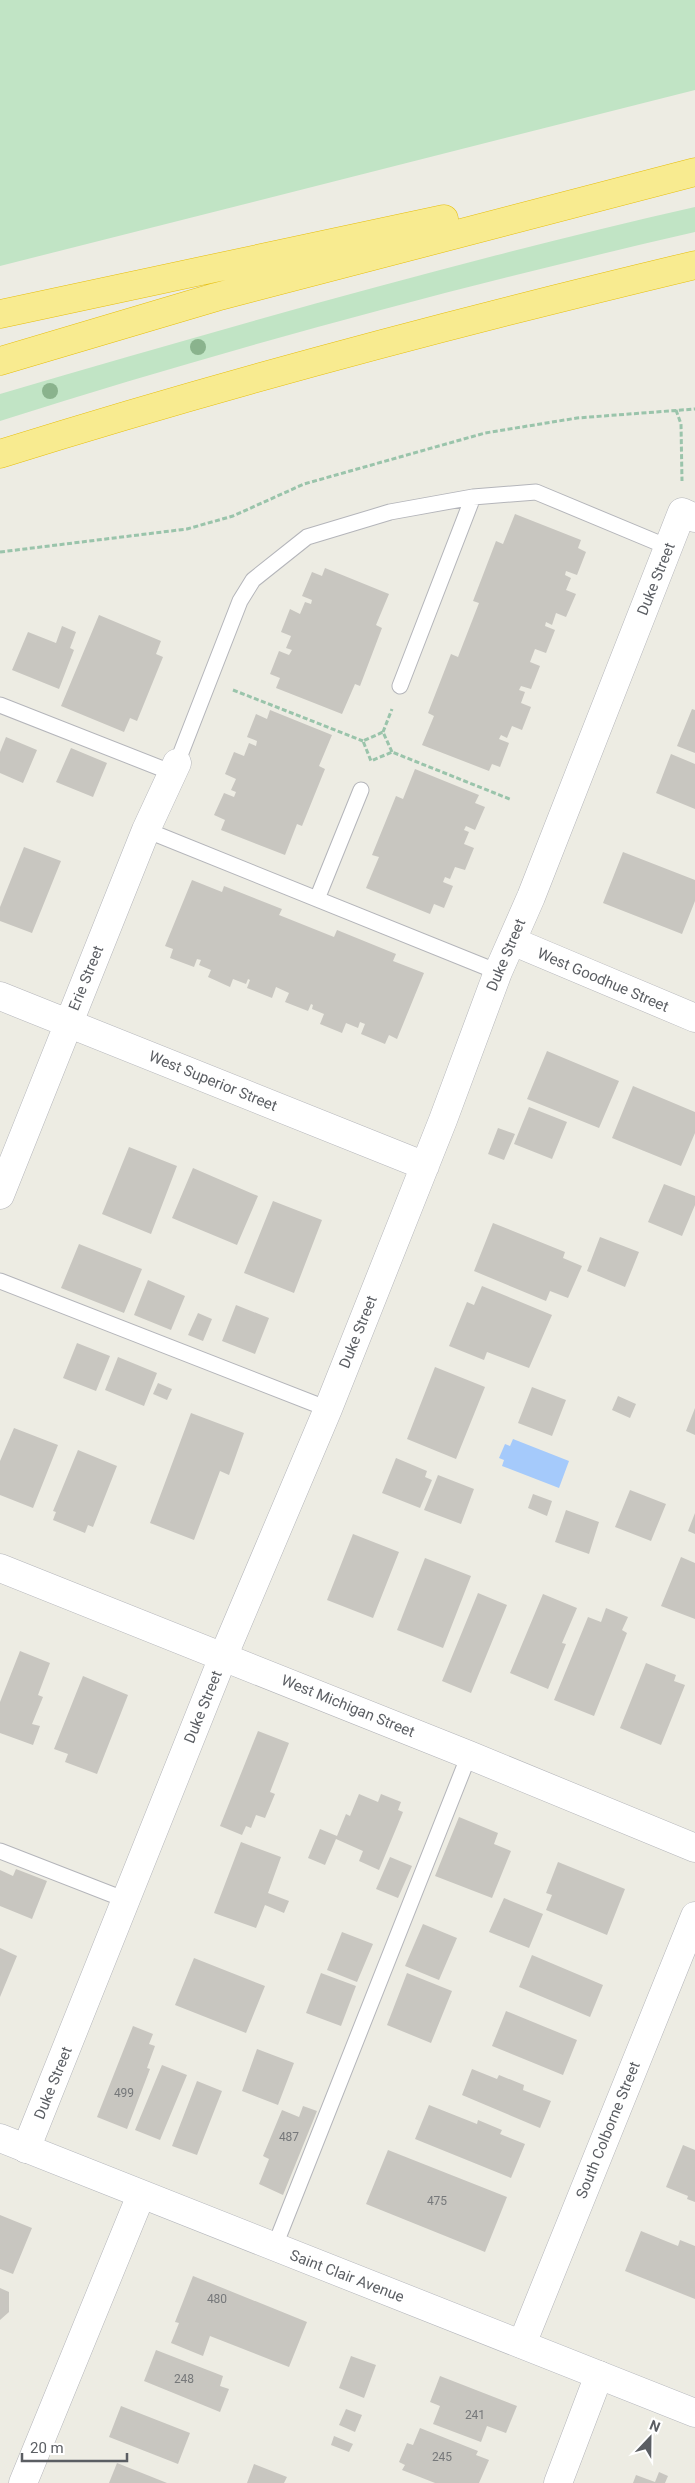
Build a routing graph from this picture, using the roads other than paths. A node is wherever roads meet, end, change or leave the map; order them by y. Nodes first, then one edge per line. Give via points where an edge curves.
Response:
1 (695, 168) edge
2 (695, 172) edge
3 (695, 266) edge
4 (0, 314) edge
5 (0, 361) edge
6 (0, 454) edge
7 (473, 497) junction
8 (689, 515) edge
9 (668, 547) junction
10 (400, 686) dead end
11 (0, 705) edge
12 (175, 768) junction
13 (361, 790) dead end
14 (146, 830) junction
15 (317, 899) junction
16 (512, 941) junction
17 (498, 972) junction
18 (0, 996) edge
19 (695, 1018) edge
20 (68, 1023) junction
21 (425, 1166) junction
22 (0, 1195) edge
23 (0, 1282) edge
24 (328, 1409) junction
25 (0, 1568) edge
26 (224, 1657) junction
27 (469, 1755) junction
28 (695, 1848) edge
29 (0, 1851) edge
30 (126, 1900) junction
31 (695, 1916) edge
32 (0, 2138) edge
33 (26, 2149) junction
34 (140, 2195) junction
35 (274, 2248) junction
36 (522, 2344) junction
37 (600, 2375) junction
38 (695, 2414) edge
39 (23, 2483) edge
40 (558, 2483) edge

1 - 4 highway via 310,246
2 - 5 highway via 225,294
3 - 6 highway via 525,306 255,378
7 - 9 lane via 536,492
7 - 10 lane
7 - 12 lane via 390,512 307,537 253,580 240,601
8 - 9 street, Duke Street
9 - 16 street, Duke Street
11 - 12 lane
12 - 14 street, Erie Street
13 - 15 lane
14 - 15 lane
14 - 20 street, Erie Street
15 - 17 lane
16 - 17 street, Duke Street
16 - 19 street, West Goodhue Street
17 - 21 street, Duke Street
18 - 20 street, West Superior Street
20 - 21 street, West Superior Street
20 - 22 street, Erie Street
21 - 24 street, Duke Street
23 - 24 lane
24 - 26 street, Duke Street
25 - 26 street, West Michigan Street
26 - 27 street, West Michigan Street
26 - 30 street, Duke Street
27 - 28 street, West Michigan Street
27 - 35 lane
29 - 30 lane
30 - 33 street, Duke Street
31 - 36 street, South Colborne Street
32 - 33 street, Saint Clair Avenue
33 - 34 street, Saint Clair Avenue
34 - 35 street, Saint Clair Avenue
34 - 39 street
35 - 36 street, Saint Clair Avenue
36 - 37 street, Saint Clair Avenue
37 - 38 street, Saint Clair Avenue
37 - 40 street

